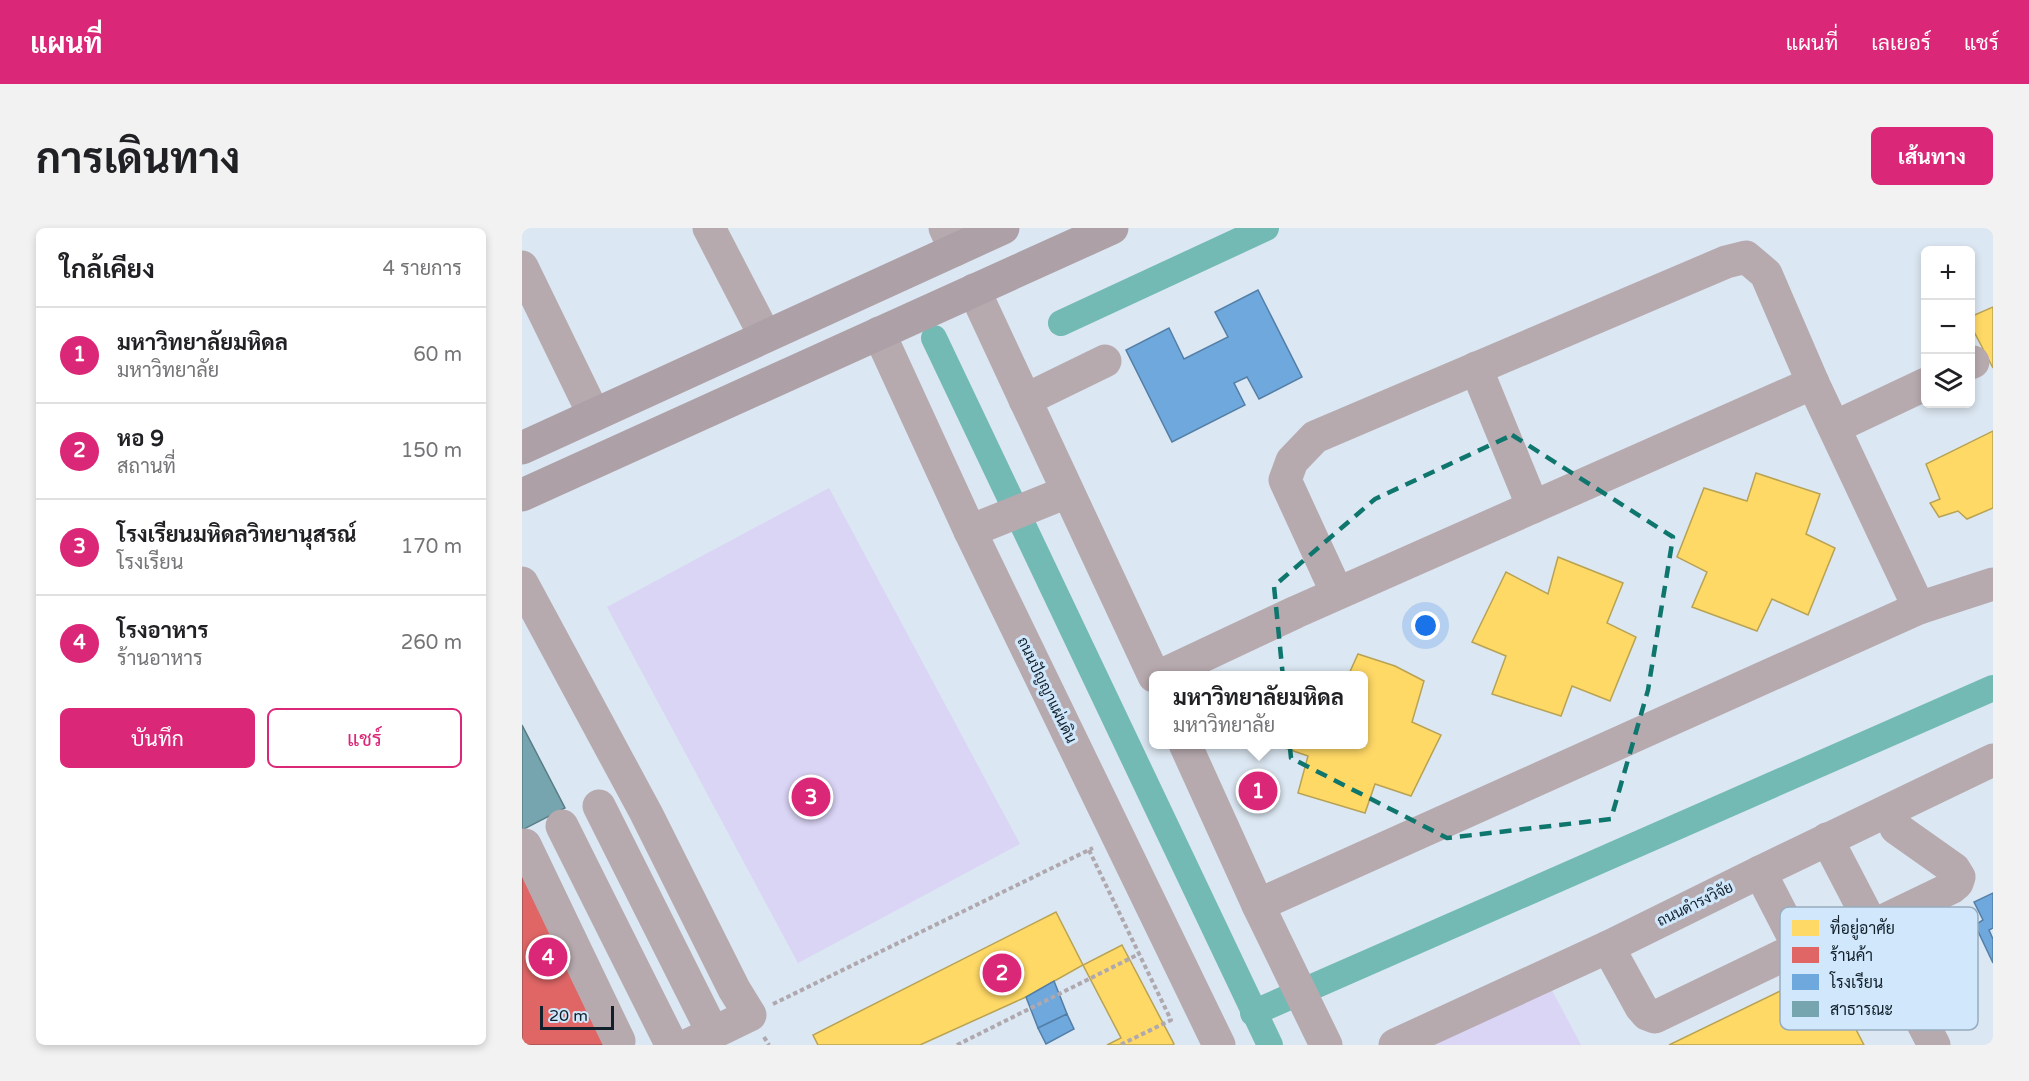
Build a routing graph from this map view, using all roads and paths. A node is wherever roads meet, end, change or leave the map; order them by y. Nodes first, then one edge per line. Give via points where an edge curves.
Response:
1 (709, 228) edge
2 (1003, 228) edge
3 (1112, 228) edge
4 (950, 239) edge
5 (522, 267) edge
6 (974, 290) junction
7 (532, 315) edge
8 (879, 333) junction
9 (765, 336) junction
10 (1105, 361) dead end
11 (1476, 368) junction
12 (1812, 383) junction
13 (1921, 386) edge
14 (1025, 400) junction
15 (594, 415) junction
16 (1835, 427) junction
17 (522, 448) edge
18 (1067, 492) junction
19 (522, 495) edge
20 (1533, 507) junction
21 (970, 531) junction
22 (522, 583) edge
23 (1993, 584) edge
24 (1337, 594) junction
25 (1918, 608) junction
26 (1152, 671) edge
27 (1169, 671) edge
28 (1187, 749) edge
29 (1993, 760) edge
30 (632, 789) junction
31 (599, 806) junction
32 (562, 826) junction
33 (1896, 828) dead end
34 (1118, 836) junction
35 (1827, 839) junction
36 (523, 845) edge
37 (1089, 850) junction
38 (1760, 872) junction
39 (1258, 905) junction
40 (1862, 907) edge
41 (1912, 907) edge
42 (1780, 911) edge
43 (1608, 947) junction
44 (1139, 954) junction
45 (1780, 957) edge
46 (750, 1015) junction
47 (1927, 1030) edge
48 (667, 1033) edge
49 (701, 1039) edge
50 (615, 1043) edge
51 (957, 1045) edge
52 (1120, 1045) edge
53 (1219, 1045) edge
54 (1326, 1045) edge
55 (1395, 1045) edge
56 (1935, 1045) edge

1 - 9 street
2 - 4 main road
3 - 6 main road
4 - 6 main road
4 - 9 main road
5 - 7 street
6 - 8 main road
6 - 14 street
7 - 15 street
8 - 19 main road
8 - 21 street, ถนนปัญญาแผ่นดิน
9 - 15 main road
10 - 14 street
11 - 12 street via 1746,257 1766,274
11 - 20 street
11 - 24 street via 1316,437 1292,461 1285,480
12 - 16 street
12 - 20 street
13 - 16 street
14 - 18 street
15 - 17 main road
16 - 25 street
18 - 21 street
18 - 26 street
20 - 24 street
21 - 34 street, ถนนปัญญาแผ่นดิน
22 - 30 street
23 - 25 street
24 - 27 street
25 - 39 street
28 - 39 street
29 - 35 street, ถนนดำรงวิจัย
30 - 31 street
30 - 46 street
31 - 32 street
31 - 49 street
32 - 36 street
32 - 48 street
33 - 41 street via 1954,869 1959,877 1951,888
34 - 37 path
34 - 53 street, ถนนปัญญาแผ่นดิน
35 - 38 street, ถนนดำรงวิจัย
35 - 40 street
36 - 50 street
37 - 44 path
37 - 46 path
38 - 42 street
38 - 43 street, ถนนดำรงวิจัย
39 - 54 street
43 - 45 street via 1641,1007 1655,1017
43 - 55 street, ถนนดำรงวิจัย
44 - 51 path
44 - 52 path via 1171,1020
46 - 49 street
47 - 56 street
48 - 50 street

